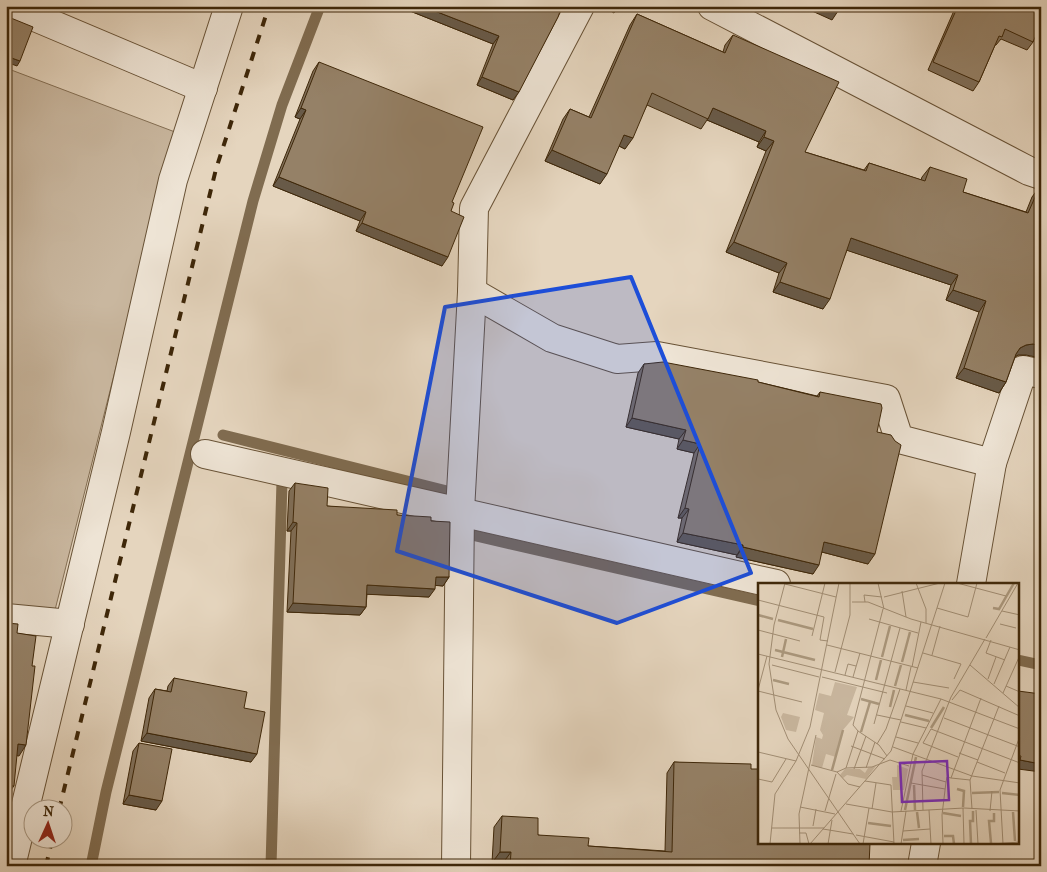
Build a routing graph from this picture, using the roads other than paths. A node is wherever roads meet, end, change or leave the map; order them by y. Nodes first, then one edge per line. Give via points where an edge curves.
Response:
1 (9, 6) edge
2 (229, 6) edge
3 (580, 6) edge
4 (712, 6) edge
5 (203, 88) junction
6 (1041, 175) edge
7 (472, 292) junction
8 (1041, 374) edge
9 (205, 454) dead end
10 (992, 463) junction
11 (460, 511) junction
12 (772, 583) edge
13 (971, 583) edge
14 (6, 618) edge
15 (70, 624) junction
16 (926, 844) edge
17 (11, 866) edge
18 (456, 866) edge
19 (922, 866) edge

1 - 5 street
2 - 5 street
3 - 7 street via 474,208
4 - 6 street
5 - 15 street via 173,180
7 - 10 street via 552,338 617,359 657,356 886,399 899,439
7 - 11 street
8 - 10 street via 1023,370
9 - 11 street
10 - 13 street
11 - 12 street
11 - 18 street
14 - 15 street
15 - 17 street
16 - 19 street

